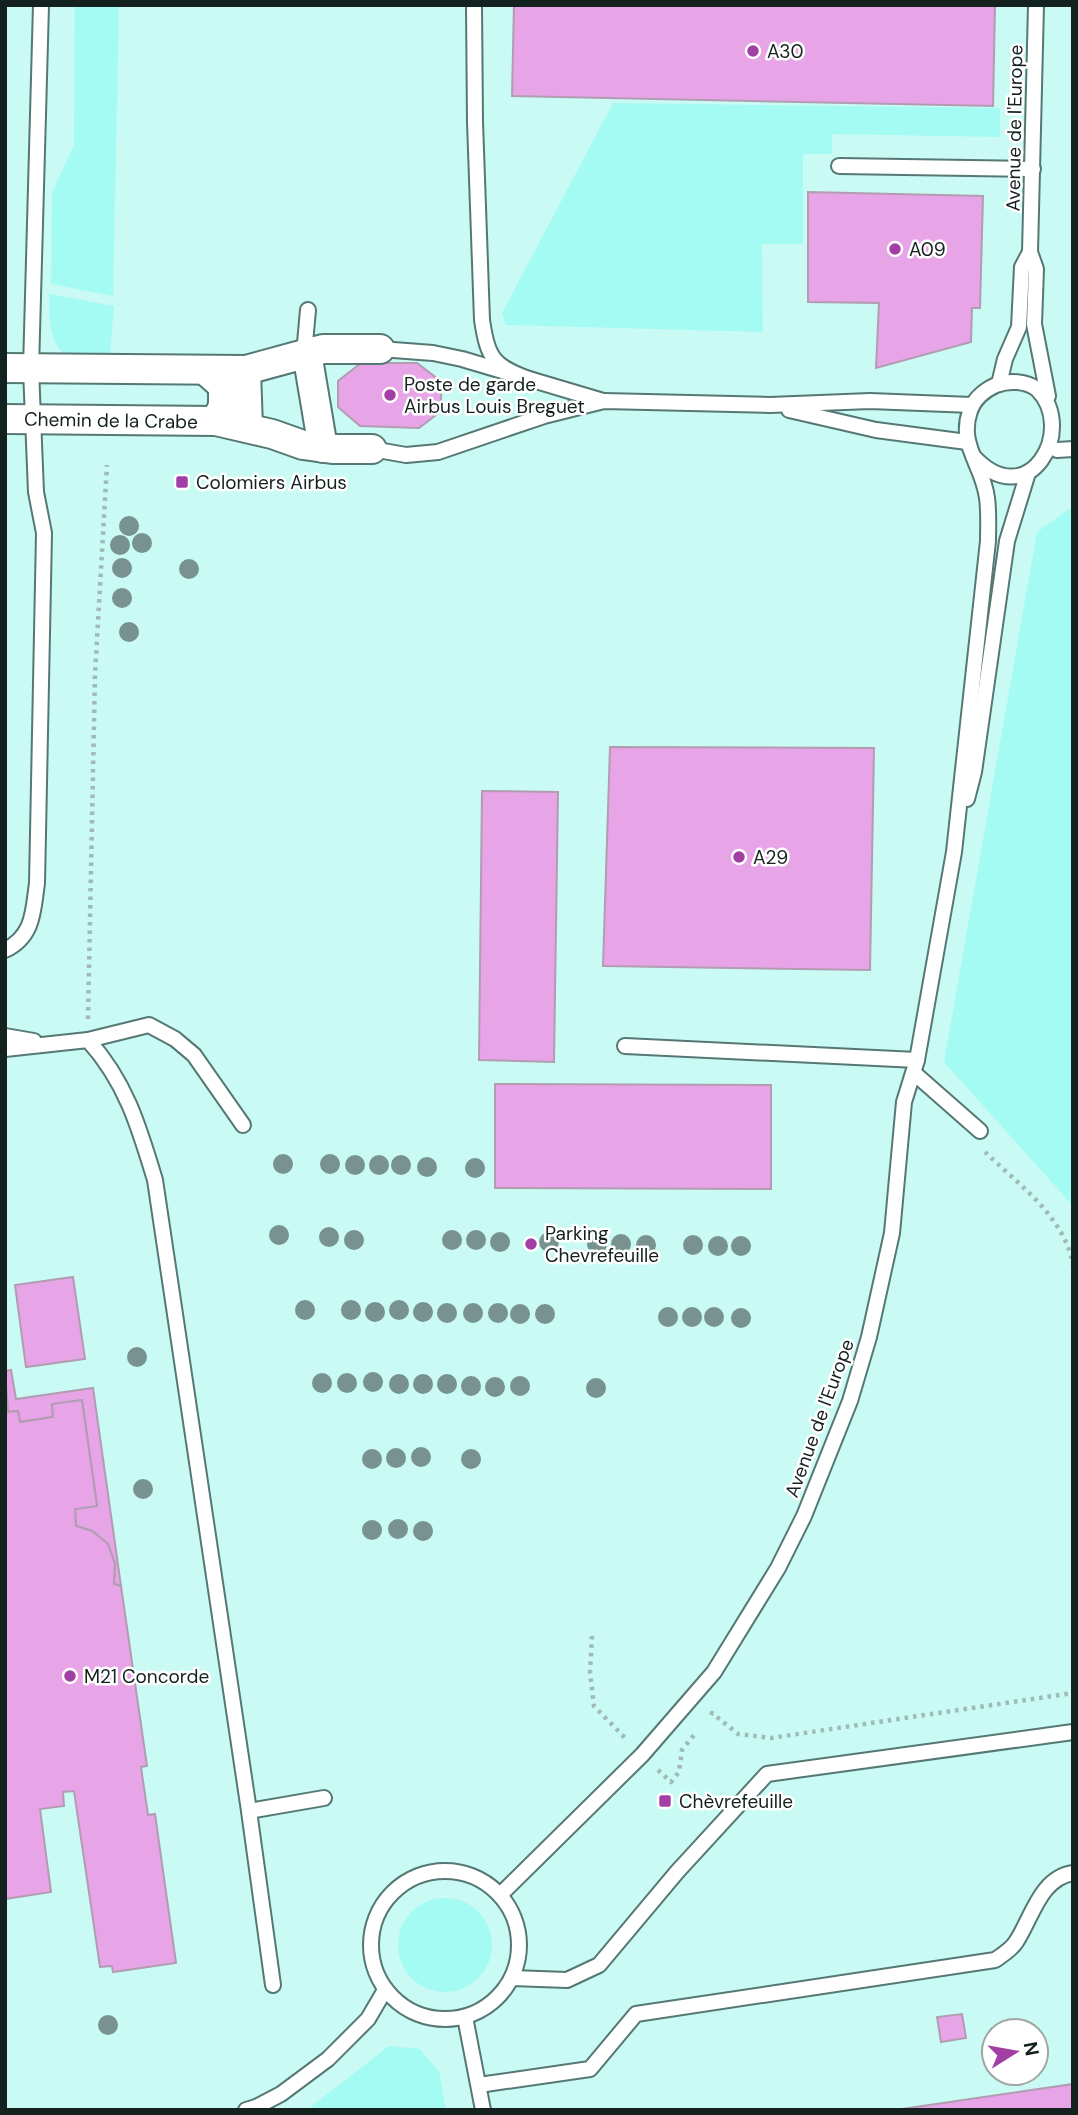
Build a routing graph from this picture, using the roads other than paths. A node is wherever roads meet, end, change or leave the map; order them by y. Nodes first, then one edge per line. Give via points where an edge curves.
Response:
1 (41, 5) edge
2 (474, 5) edge
3 (1036, 5) edge
4 (839, 166) dead end
5 (1033, 169) junction
6 (1030, 253) junction
7 (307, 310) dead end
8 (380, 349) joint
9 (305, 354) junction
10 (18, 368) edge
11 (205, 370) junction
12 (246, 370) junction
13 (531, 380) junction
14 (999, 383) junction
15 (604, 401) junction
16 (1056, 404) junction
17 (770, 405) junction
18 (972, 405) junction
19 (19, 420) edge
20 (216, 421) junction
21 (248, 428) junction
22 (323, 448) junction
23 (372, 449) joint
24 (970, 449) junction
25 (1073, 449) edge
26 (1057, 450) junction
27 (1027, 476) junction
28 (954, 852) junction
29 (5, 950) edge
30 (5, 1036) edge
31 (88, 1040) junction
32 (49, 1044) junction
33 (625, 1046) dead end
34 (5, 1049) edge
35 (5, 1059) edge
36 (916, 1066) junction
37 (243, 1125) dead end
38 (980, 1139) road end
39 (1073, 1732) edge
40 (324, 1798) dead end
41 (249, 1811) junction
42 (1073, 1873) edge
43 (500, 1895) junction
44 (512, 1978) junction
45 (273, 1985) dead end
46 (385, 1990) junction
47 (465, 2017) junction
48 (479, 2085) junction
49 (246, 2110) edge
50 (482, 2110) edge

1 - 10 lane
2 - 13 lane via 482,320 487,350 505,370
3 - 5 lane, Avenue de l'Europe
4 - 5 lane
5 - 6 lane, Avenue de l'Europe
6 - 14 lane via 1022,267 1019,327
6 - 16 lane via 1036,269 1034,324
7 - 9 lane
8 - 9 street via 348,347
8 - 13 lane via 442,355
9 - 12 street
9 - 22 street
10 - 11 street
10 - 19 lane
11 - 12 street
11 - 20 street, Chemin de la Crabe via 223,386 223,406
12 - 21 street
13 - 15 lane
14 - 16 lane via 1033,386
14 - 18 lane
15 - 17 lane
15 - 23 lane via 438,452 406,455
16 - 26 lane via 1061,436
17 - 18 lane via 870,401
17 - 24 lane
18 - 24 lane via 965,423
19 - 20 street, Chemin de la Crabe
19 - 29 lane via 44,533 37,883 32,920 19,943
20 - 21 street, Chemin de la Crabe
21 - 22 street, Chemin de la Crabe
22 - 23 street, Chemin de la Crabe
24 - 27 lane via 996,475
24 - 28 lane via 987,496 988,541
25 - 26 lane
26 - 27 lane via 1045,466
27 - 28 lane via 1007,541 974,772
28 - 36 lane, Avenue de l'Europe
30 - 32 lane
31 - 32 lane
31 - 37 lane via 149,1025 175,1039 194,1055
31 - 41 lane via 113,1072 134,1112 155,1180
32 - 34 lane
32 - 35 lane
33 - 36 lane
36 - 38 lane
36 - 43 lane, Avenue de l'Europe via 904,1102 892,1233 869,1337 850,1401 799,1527 714,1672 642,1755
39 - 44 lane via 767,1774 599,1965 567,1980
40 - 41 lane
41 - 45 lane
42 - 48 lane via 1062,1875 1044,1891 1015,1945 995,1960 636,2014 590,2069
43 - 44 lane via 514,1916 520,1937
43 - 46 lane via 465,1873 442,1870 399,1885 383,1902 373,1923 374,1969
44 - 47 lane via 500,1996
46 - 47 lane via 401,2006 421,2016 442,2020
46 - 49 lane via 368,2019 328,2059 281,2094
47 - 48 lane
48 - 50 lane

